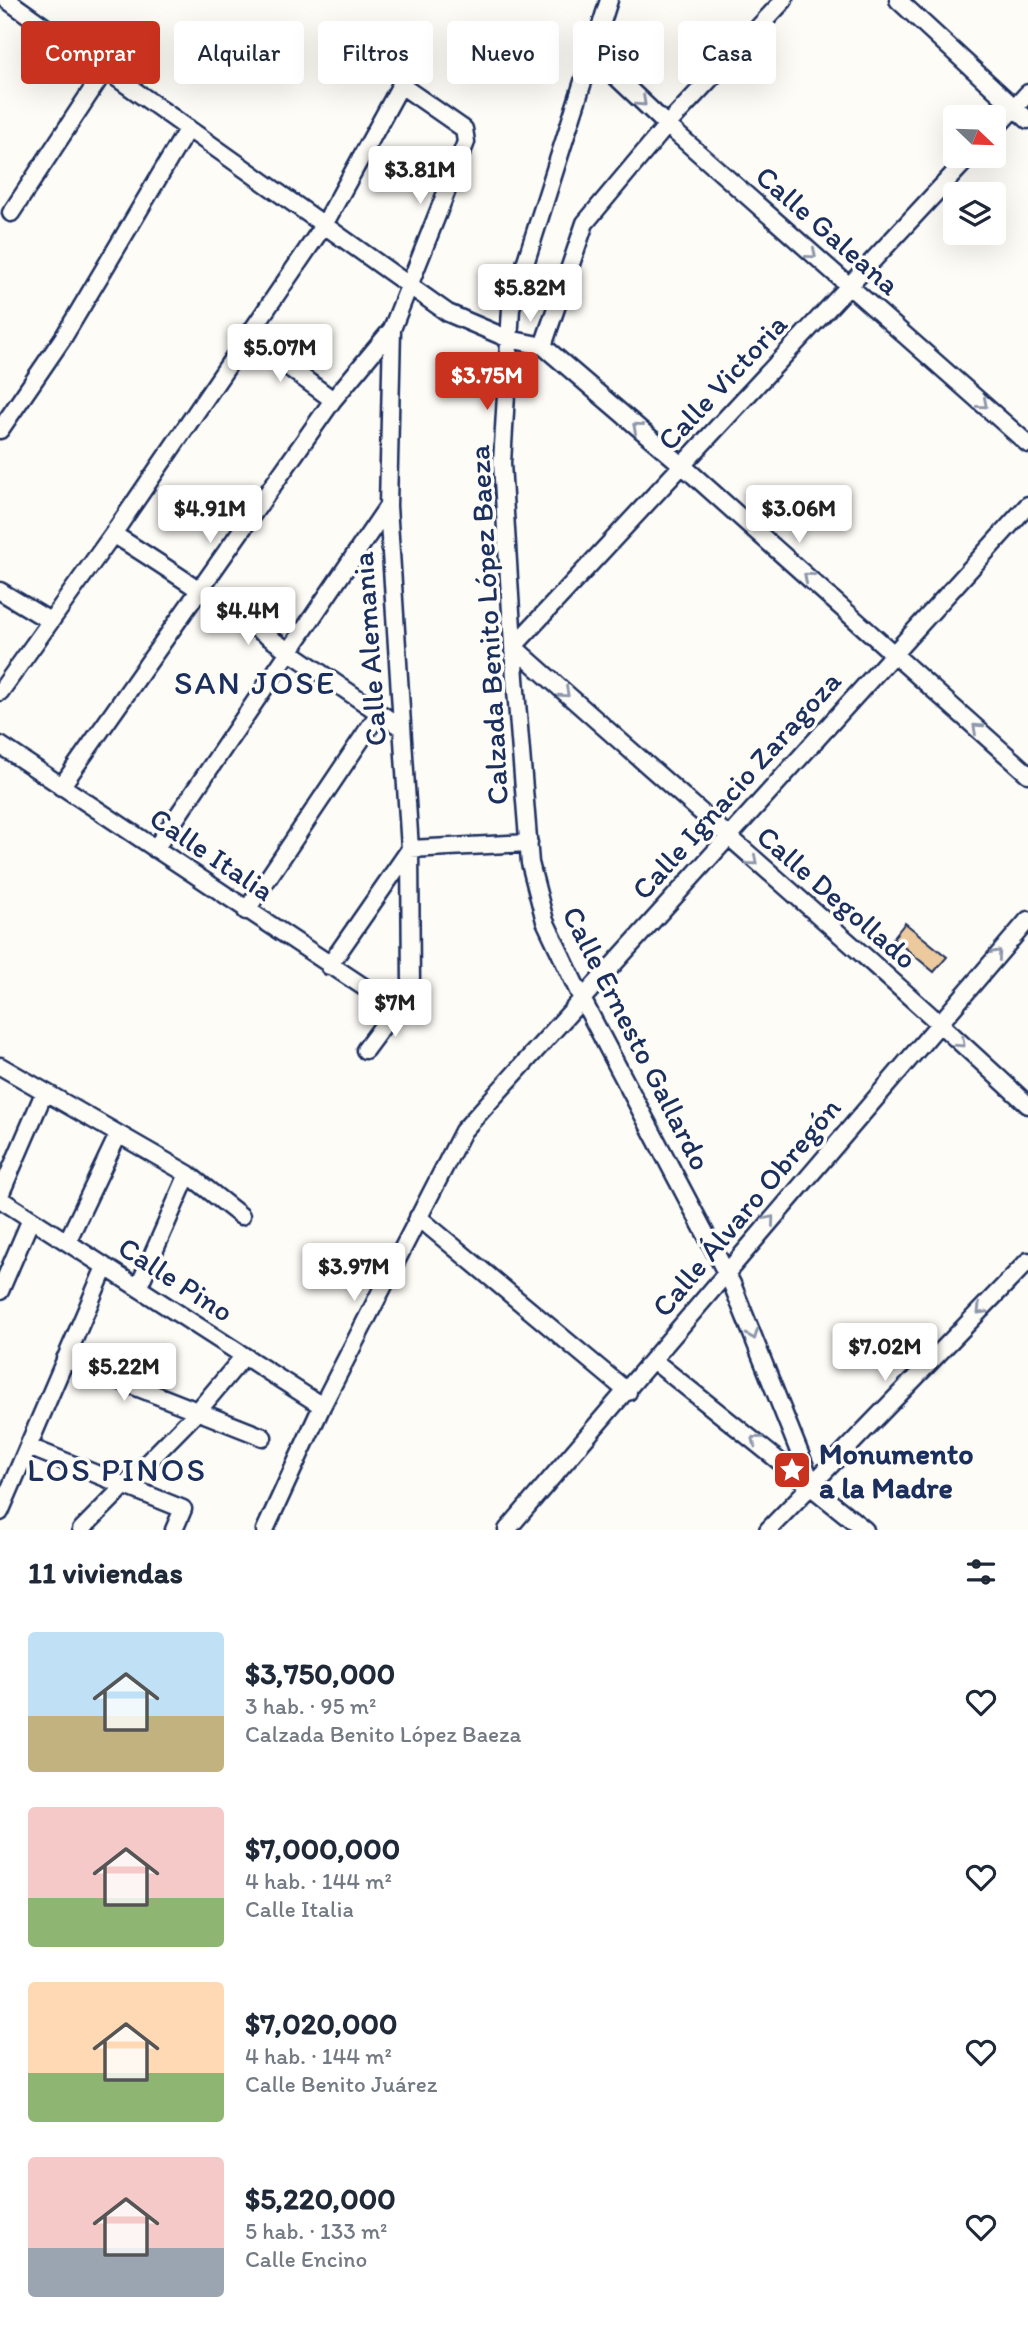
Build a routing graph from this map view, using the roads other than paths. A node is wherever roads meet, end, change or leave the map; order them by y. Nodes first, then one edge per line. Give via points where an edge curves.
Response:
1 (7, 0) edge
2 (609, 0) edge
3 (784, 0) edge
4 (898, 0) edge
5 (37, 21) edge
6 (603, 21) edge
7 (97, 84) edge
8 (126, 84) edge
9 (584, 84) edge
10 (624, 84) edge
11 (1028, 93) edge
12 (1015, 108) junction
13 (1006, 117) edge
14 (1028, 120) edge
15 (667, 125) junction
16 (188, 128) junction
17 (959, 168) edge
18 (11, 213) dead end
19 (324, 225) junction
20 (408, 284) junction
21 (849, 286) junction
22 (392, 329) junction
23 (248, 338) junction
24 (509, 339) junction
25 (543, 346) junction
26 (333, 400) junction
27 (0, 430) edge
28 (1028, 444) edge
29 (682, 465) junction
30 (1028, 505) edge
31 (388, 506) junction
32 (113, 534) junction
33 (201, 589) junction
34 (0, 592) edge
35 (50, 621) junction
36 (514, 646) junction
37 (287, 653) junction
38 (894, 653) junction
39 (0, 692) edge
40 (379, 713) junction
41 (402, 728) junction
42 (0, 745) edge
43 (1028, 774) edge
44 (61, 787) junction
45 (726, 838) junction
46 (529, 843) junction
47 (155, 849) junction
48 (410, 849) junction
49 (246, 911) junction
50 (1028, 920) edge
51 (329, 966) junction
52 (581, 998) junction
53 (394, 1007) junction
54 (938, 1021) junction
55 (365, 1050) dead end
56 (0, 1066) edge
57 (44, 1093) junction
58 (1028, 1105) edge
59 (118, 1135) junction
60 (188, 1174) junction
61 (0, 1197) edge
62 (241, 1216) dead end
63 (418, 1217) junction
64 (31, 1219) junction
65 (67, 1242) junction
66 (1028, 1261) edge
67 (105, 1266) junction
68 (726, 1272) junction
69 (139, 1286) junction
70 (0, 1291) edge
71 (244, 1356) junction
72 (65, 1360) junction
73 (654, 1360) junction
74 (628, 1392) junction
75 (322, 1406) junction
76 (197, 1412) junction
77 (262, 1437) dead end
78 (29, 1447) junction
79 (125, 1484) junction
80 (812, 1484) junction
81 (0, 1512) edge
82 (81, 1530) edge
83 (174, 1530) edge
84 (265, 1530) edge
85 (507, 1530) edge
86 (768, 1530) edge
87 (865, 1530) edge

1 - 5 street
2 - 6 street, Calzada Benito López Baeza
3 - 15 street
4 - 12 street
7 - 18 street
8 - 16 street
9 - 24 street, Calzada Benito López Baeza via 511,309
10 -> 15 street, Calle Galeana
11 - 12 street
12 - 13 street
12 - 14 street
15 -> 21 street, Calle Galeana
15 - 25 street via 585,223
16 - 19 street
16 - 27 street via 64,338
17 - 21 street, Calle Victoria
19 - 20 street
19 - 20 street, Calle Alemania via 399,88 405,88 464,129 466,142
19 - 23 street
20 - 22 street, Calle Alemania
20 - 24 street via 448,313
21 -> 28 street, Calle Galeana
21 - 29 street, Calle Victoria
22 - 26 street
22 - 31 street, Calle Alemania
23 - 26 street
23 - 32 street
24 - 25 street
24 - 36 street, Calzada Benito López Baeza via 502,463
29 -> 25 street
26 - 33 street
29 - 36 street, Calle Victoria
38 -> 29 street
30 - 38 street, Calle Ignacio Zaragoza
31 - 37 street
31 - 41 street, Calle Alemania
32 - 33 street
32 - 35 street
33 - 37 street
33 - 44 street
34 - 35 street
35 - 39 street
36 -> 45 street, Calle Degollado
36 - 46 street, Calzada Benito López Baeza
37 - 40 street
37 - 47 street
43 -> 38 street
38 - 45 street, Calle Ignacio Zaragoza
40 - 41 street
40 - 49 street
41 - 48 street, Calle Alemania
42 - 44 street, Calle Italia
44 - 47 street, Calle Italia
45 - 52 street, Calle Ignacio Zaragoza
45 -> 54 street, Calle Degollado
46 - 48 street
46 - 52 street, Calle Ernesto Gallardo via 538,902
47 - 49 street, Calle Italia
48 - 51 street
48 - 53 street, Calle Alemania via 411,988
49 - 51 street, Calle Italia
54 -> 50 street, Calle Álvaro Obregón
51 - 53 street, Calle Italia
52 - 63 street, Calle Ignacio Zaragoza via 463,1130
52 - 68 street, Calle Ernesto Gallardo
53 - 55 street, Calle Alemania
54 -> 58 street, Calle Degollado
68 -> 54 street, Calle Álvaro Obregón
56 - 57 street
57 - 59 street
57 - 61 street
59 - 60 street
59 - 65 street
60 - 62 street
60 - 69 street
61 - 64 street, Calle Pino
63 - 74 street
63 - 75 street, Calle Ignacio Zaragoza
64 - 65 street, Calle Pino
64 - 70 street
65 - 67 street, Calle Pino
66 -> 80 street
67 - 69 street, Calle Pino
67 - 72 street
68 - 73 street, Calle Álvaro Obregón
68 -> 80 street, Calle Ernesto Gallardo
69 - 71 street, Calle Pino
71 - 75 street, Calle Pino
71 - 76 street
72 - 76 street
72 - 78 street
73 - 74 street, Calle Álvaro Obregón
80 -> 73 street
74 - 85 street, Calle Álvaro Obregón
75 - 84 street, Calle Ignacio Zaragoza
76 - 77 street
76 - 79 street
78 - 79 street
78 - 81 street
79 - 82 street
79 - 83 street via 183,1509
80 - 86 street
80 - 87 street

